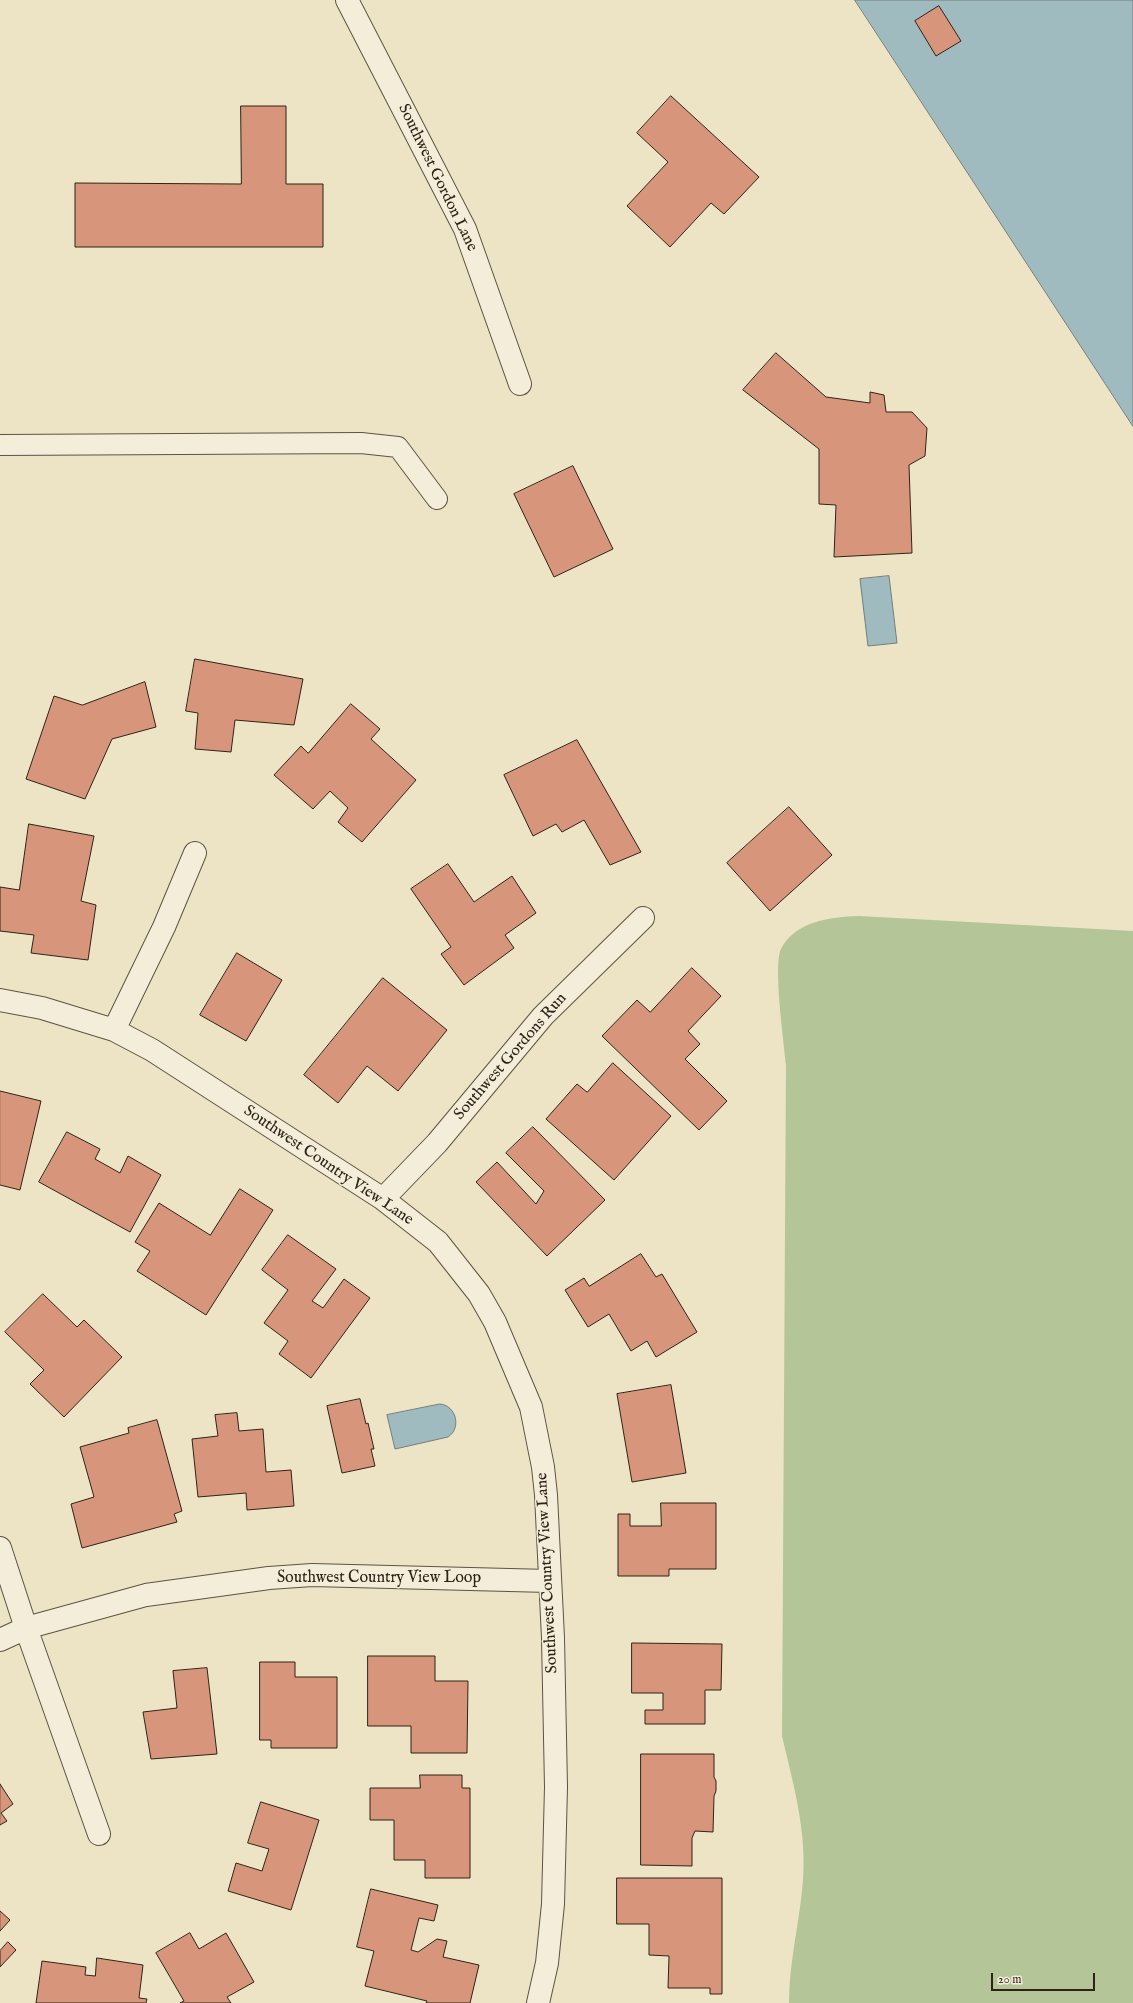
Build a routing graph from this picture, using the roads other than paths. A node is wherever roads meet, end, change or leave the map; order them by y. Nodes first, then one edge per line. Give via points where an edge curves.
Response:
1 (347, 0) edge
2 (520, 384) dead end
3 (0, 445) edge
4 (437, 499) dead end
5 (195, 853) dead end
6 (643, 918) dead end
7 (0, 1000) edge
8 (114, 1030) junction
9 (383, 1199) junction
10 (0, 1548) edge
11 (549, 1581) junction
12 (26, 1628) junction
13 (0, 1640) edge
14 (99, 1834) dead end
15 (538, 2003) edge

1 - 2 street, Southwest Gordon Lane via 465,229
3 - 4 lane via 361,443 398,447
5 - 8 street via 164,927
6 - 9 street, Southwest Gordons Run via 543,1016 437,1143
7 - 8 street, Southwest Country View Lane via 42,1008
8 - 9 street, Southwest Country View Lane via 152,1050
9 - 11 street, Southwest Country View Lane via 438,1242 479,1294 495,1322 532,1414 546,1494
10 - 12 street
11 - 12 street, Southwest Country View Loop via 312,1575 269,1578 146,1595
11 - 15 street, Southwest Country View Lane via 553,1638 556,1803 553,1904 547,1963
12 - 13 street, Southwest Country View Loop
12 - 14 street

